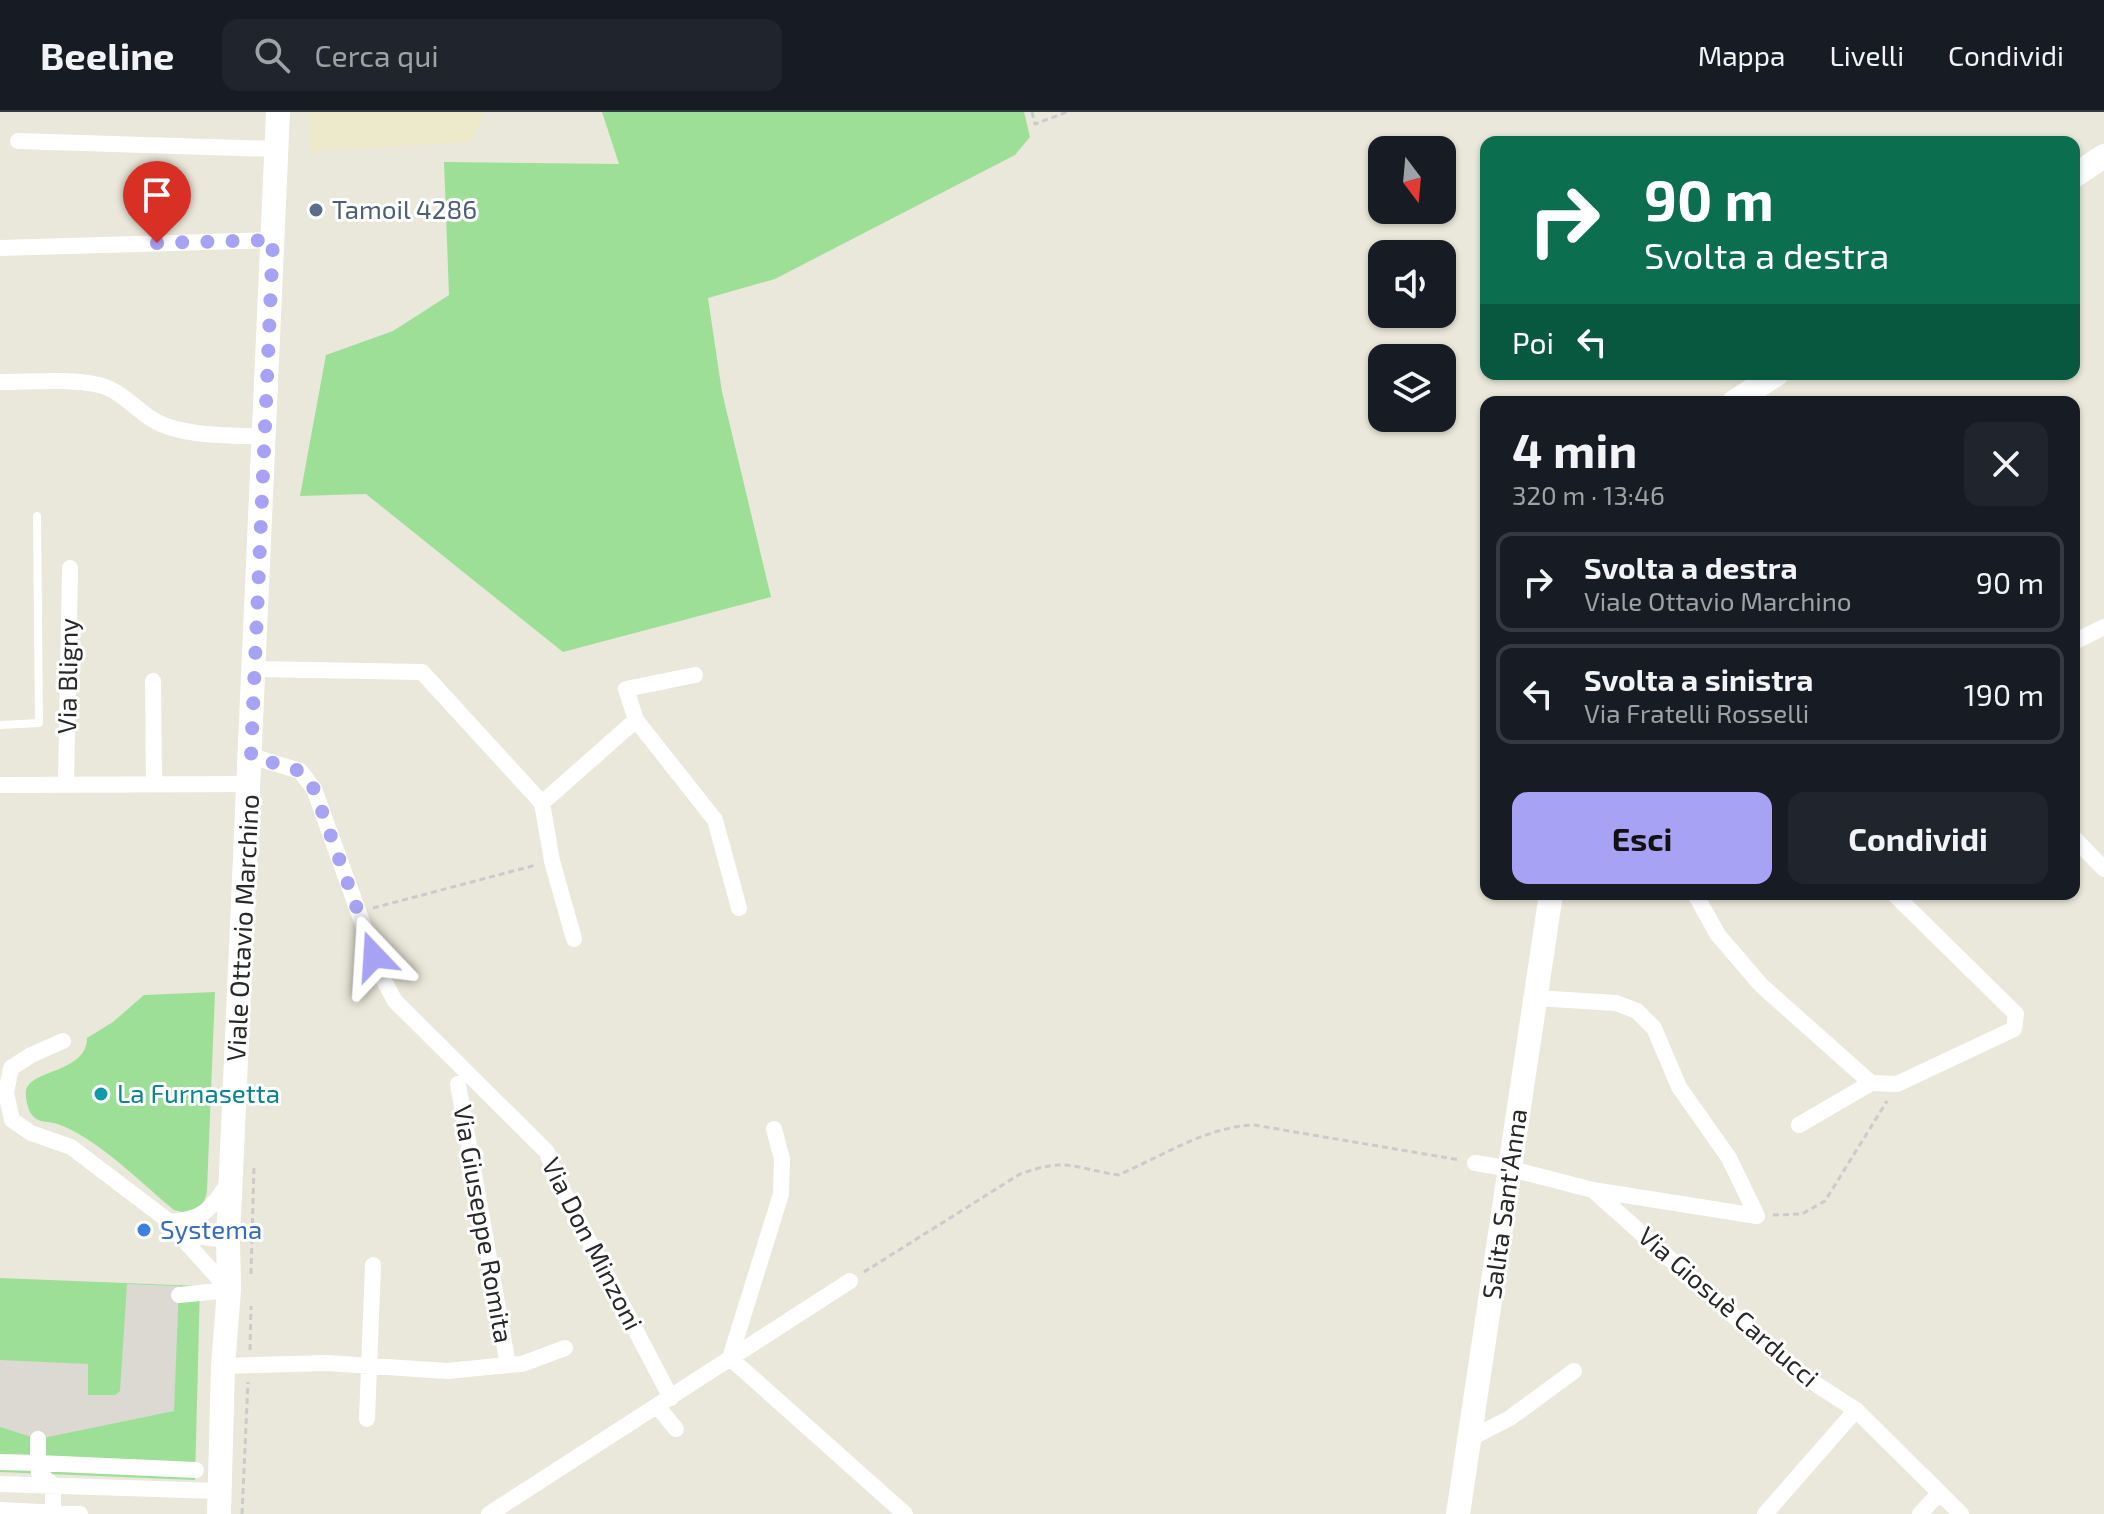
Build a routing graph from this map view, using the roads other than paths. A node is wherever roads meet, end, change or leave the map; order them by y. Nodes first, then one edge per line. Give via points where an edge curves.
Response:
1 (278, 112) edge
2 (18, 141) dead end
3 (276, 149) junction
4 (2104, 156) edge
5 (2080, 172) edge
6 (273, 240) junction
7 (0, 248) edge
8 (1768, 380) edge
9 (0, 382) edge
10 (1743, 396) edge
11 (265, 437) junction
12 (37, 516) dead end
13 (70, 568) dead end
14 (2104, 627) edge
15 (2080, 639) edge
16 (255, 669) junction
17 (695, 675) dead end
18 (153, 681) dead end
19 (636, 720) junction
20 (0, 725) edge
21 (251, 756) junction
22 (154, 784) junction
23 (250, 784) junction
24 (0, 785) edge
25 (66, 785) junction
26 (542, 803) junction
27 (2080, 844) edge
28 (2104, 869) edge
29 (1550, 900) edge
30 (1698, 900) edge
31 (1900, 900) edge
32 (739, 908) dead end
33 (574, 939) dead end
34 (1536, 998) junction
35 (63, 1041) dead end
36 (1871, 1083) junction
37 (458, 1084) dead end
38 (4, 1108) edge
39 (1799, 1125) dead end
40 (774, 1129) dead end
41 (1475, 1163) road end
42 (1511, 1169) junction
43 (231, 1178) junction
44 (1593, 1190) junction
45 (168, 1222) junction
46 (228, 1240) junction
47 (373, 1265) dead end
48 (850, 1281) road end
49 (229, 1290) junction
50 (179, 1295) dead end
51 (565, 1348) dead end
52 (730, 1358) junction
53 (508, 1365) junction
54 (223, 1366) junction
55 (368, 1366) junction
56 (1574, 1371) dead end
57 (665, 1403) junction
58 (1856, 1410) junction
59 (367, 1419) dead end
60 (676, 1429) dead end
61 (1471, 1438) junction
62 (38, 1439) dead end
63 (0, 1462) edge
64 (38, 1463) junction
65 (196, 1470) dead end
66 (0, 1484) edge
67 (53, 1485) junction
68 (1939, 1493) junction
69 (219, 1502) edge
70 (0, 1510) edge
71 (53, 1513) edge
72 (80, 1514) edge
73 (489, 1514) edge
74 (905, 1514) edge
75 (1458, 1514) edge
76 (1765, 1514) edge
77 (1920, 1514) edge
78 (1961, 1514) edge

1 - 3 street, Viale Ottavio Marchino
2 - 3 street
3 - 6 street, Viale Ottavio Marchino
4 - 5 street
6 - 7 street
6 - 11 street, Viale Ottavio Marchino
8 - 10 street
9 - 11 street via 101,385 158,423 181,431
11 - 16 street, Viale Ottavio Marchino
12 - 20 lane via 39,723
13 - 25 street, Via Bligny
14 - 15 street
16 - 21 street, Viale Ottavio Marchino
16 - 26 street via 422,672
17 - 19 street via 626,689
18 - 22 street
19 - 26 street
19 - 32 street via 715,820
21 - 23 street, Viale Ottavio Marchino
21 - 57 street, Via Don Minzoni via 300,771 314,789 395,1001 547,1152
22 - 23 street
22 - 25 street
23 - 43 street, Viale Ottavio Marchino
24 - 25 street
26 - 33 street
27 - 28 street
29 - 34 street, Salita Sant'Anna
30 - 36 street via 1718,935 1761,985
31 - 36 street via 2016,1014 2014,1029 1897,1084
34 - 42 street, Salita Sant'Anna
34 - 44 street via 1616,1003 1637,1011 1654,1028 1679,1087 1729,1158 1757,1216
35 - 38 street via 11,1068
36 - 39 street
37 - 53 street, Via Giuseppe Romita
38 - 45 street via 31,1133 71,1147
40 - 52 street via 782,1159 781,1194
41 - 42 street, Via Giosuè Carducci
42 - 44 street, Via Giosuè Carducci
42 - 61 street, Salita Sant'Anna
43 - 45 street via 206,1213
43 - 46 street, Viale Ottavio Marchino
44 - 58 street, Via Giosuè Carducci via 1794,1370
45 - 46 street via 187,1235
45 - 49 street
46 - 49 street, Viale Ottavio Marchino
47 - 55 street
48 - 52 street
49 - 50 street
49 - 54 street, Viale Ottavio Marchino
51 - 53 street, Via Giuseppe Romita
52 - 57 street
52 - 74 street
53 - 55 street, Via Giuseppe Romita via 447,1371
54 - 55 street, Via Giuseppe Romita
54 - 69 street, Viale Ottavio Marchino
55 - 59 street
56 - 61 street via 1510,1418
57 - 60 street, Via Don Minzoni
57 - 73 street
58 - 68 street, Via Giosuè Carducci
58 - 76 street
61 - 75 street, Salita Sant'Anna
62 - 64 street
63 - 64 street
64 - 65 street
64 - 67 street via 39,1473
66 - 67 street
67 - 69 street
67 - 71 street
68 - 77 street
68 - 78 street, Via Giosuè Carducci
70 - 71 street
71 - 72 street

